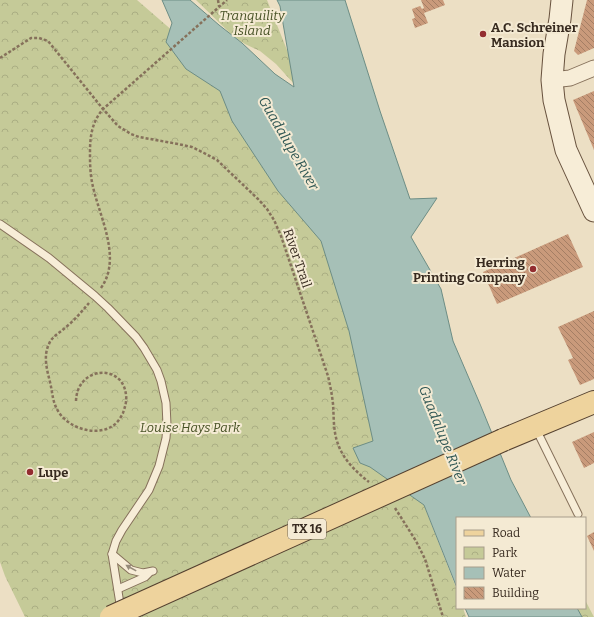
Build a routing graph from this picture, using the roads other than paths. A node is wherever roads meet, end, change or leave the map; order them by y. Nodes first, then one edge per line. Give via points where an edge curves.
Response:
1 (562, 0) edge
2 (594, 68) edge
3 (552, 80) junction
4 (594, 211) edge
5 (0, 224) edge
6 (594, 402) edge
7 (535, 427) junction
8 (578, 514) dead end
9 (112, 554) junction
10 (118, 589) junction
11 (111, 617) edge
12 (122, 617) edge

1 - 3 street
2 - 3 street via 570,78
3 - 4 street via 566,150
5 - 9 lane via 49,258 108,308 144,348 161,381 166,403 166,438 159,466 149,490 116,541
6 - 7 main road, TX 16
7 - 8 lane
7 - 11 main road, TX 16, bridge
9 - 10 lane
10 -> 9 lane via 153,571 143,573 131,570
10 - 12 lane

